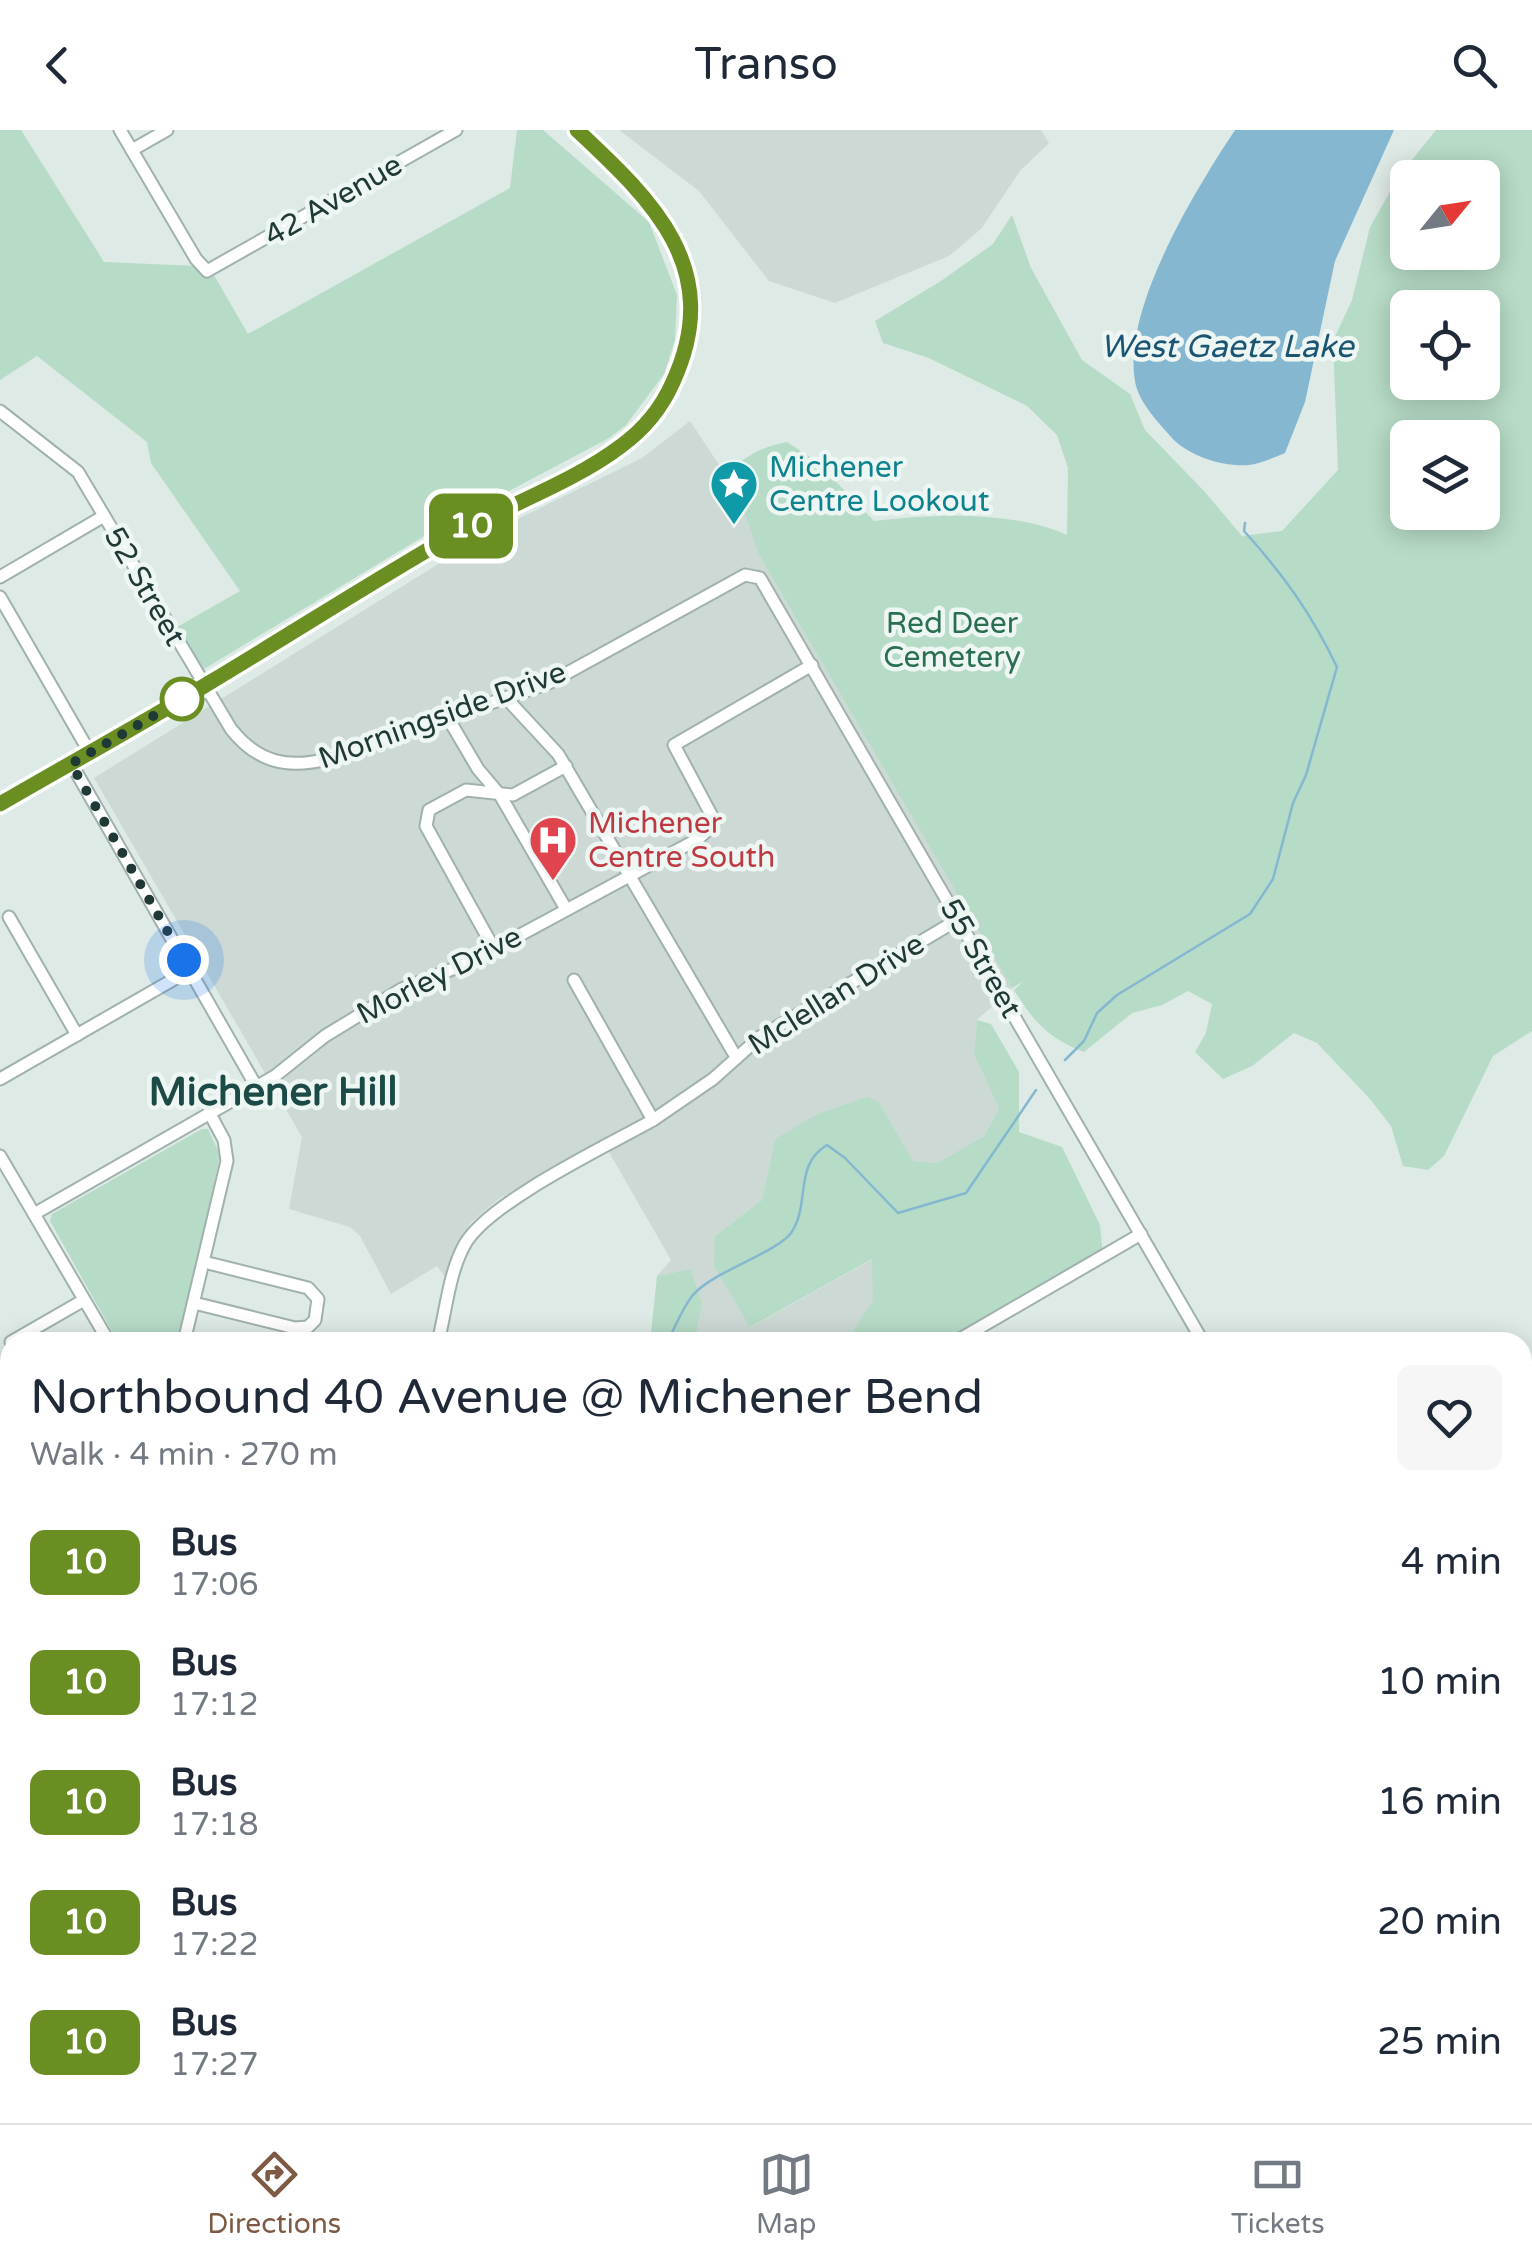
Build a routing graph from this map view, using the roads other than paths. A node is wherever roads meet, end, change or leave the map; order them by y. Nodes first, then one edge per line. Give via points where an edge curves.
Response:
1 (120, 130) edge
2 (167, 130) edge
3 (456, 130) edge
4 (577, 130) edge
5 (132, 150) junction
6 (0, 411) edge
7 (104, 516) junction
8 (756, 575) joint
9 (0, 577) edge
10 (0, 597) edge
11 (812, 665) junction
12 (204, 687) junction
13 (507, 699) junction
14 (448, 718) junction
15 (90, 752) junction
16 (71, 764) junction
17 (284, 764) joint
18 (566, 766) junction
19 (500, 795) junction
20 (0, 804) edge
21 (630, 876) junction
22 (566, 910) junction
23 (8, 916) dead end
24 (959, 919) junction
25 (494, 949) junction
26 (190, 970) junction
27 (574, 980) dead end
28 (77, 1035) junction
29 (736, 1057) junction
30 (0, 1079) edge
31 (256, 1086) junction
32 (209, 1112) junction
33 (653, 1120) junction
34 (0, 1156) edge
35 (34, 1214) junction
36 (1141, 1234) junction
37 (204, 1262) junction
38 (84, 1300) junction
39 (194, 1303) junction
40 (30, 1332) edge
41 (103, 1332) edge
42 (187, 1332) edge
43 (440, 1332) edge
44 (972, 1332) edge
45 (1197, 1332) edge

1 - 5 street
2 - 5 street
3 - 5 street, 42 Avenue via 211,271 199,264
4 - 12 street via 654,207 686,274 689,320 665,398 606,456 448,538
6 - 7 street, 52 Street via 74,466
7 - 9 street
7 - 12 street, 52 Street
8 - 11 street, 55 Street
8 - 13 street, Morningside Drive
10 - 15 street
11 - 21 street, Morley Drive via 674,745 713,825
11 - 24 street, 55 Street
12 - 15 street
12 - 17 street, 52 Street via 241,742
13 - 14 street, Morningside Drive
13 - 18 street
14 - 17 street, Morningside Drive via 328,759
14 - 19 street
15 - 16 street
16 - 20 street
16 - 26 street
18 - 19 street via 516,794
18 - 21 street
19 - 22 street
19 - 25 street via 466,790 429,810 426,826
21 - 22 street, Morley Drive
21 - 29 street
22 - 25 street, Morley Drive
23 - 28 street
24 - 29 street, Mclellan Drive via 760,1036
24 - 36 street, 55 Street
25 - 31 street, Morley Drive via 402,989
26 - 28 street
26 - 31 street
27 - 33 street
28 - 30 street
29 - 33 street, Mclellan Drive
31 - 32 street, Morley Drive
32 - 35 street, Morley Drive
32 - 37 street via 227,1161
33 - 43 street, Mclellan Drive via 502,1206 472,1234
34 - 35 street
35 - 38 street
36 - 44 street
36 - 45 street, 55 Street
37 - 39 street
37 - 39 street via 308,1288 319,1303 312,1324 300,1328
38 - 40 street
38 - 41 street
39 - 42 street

